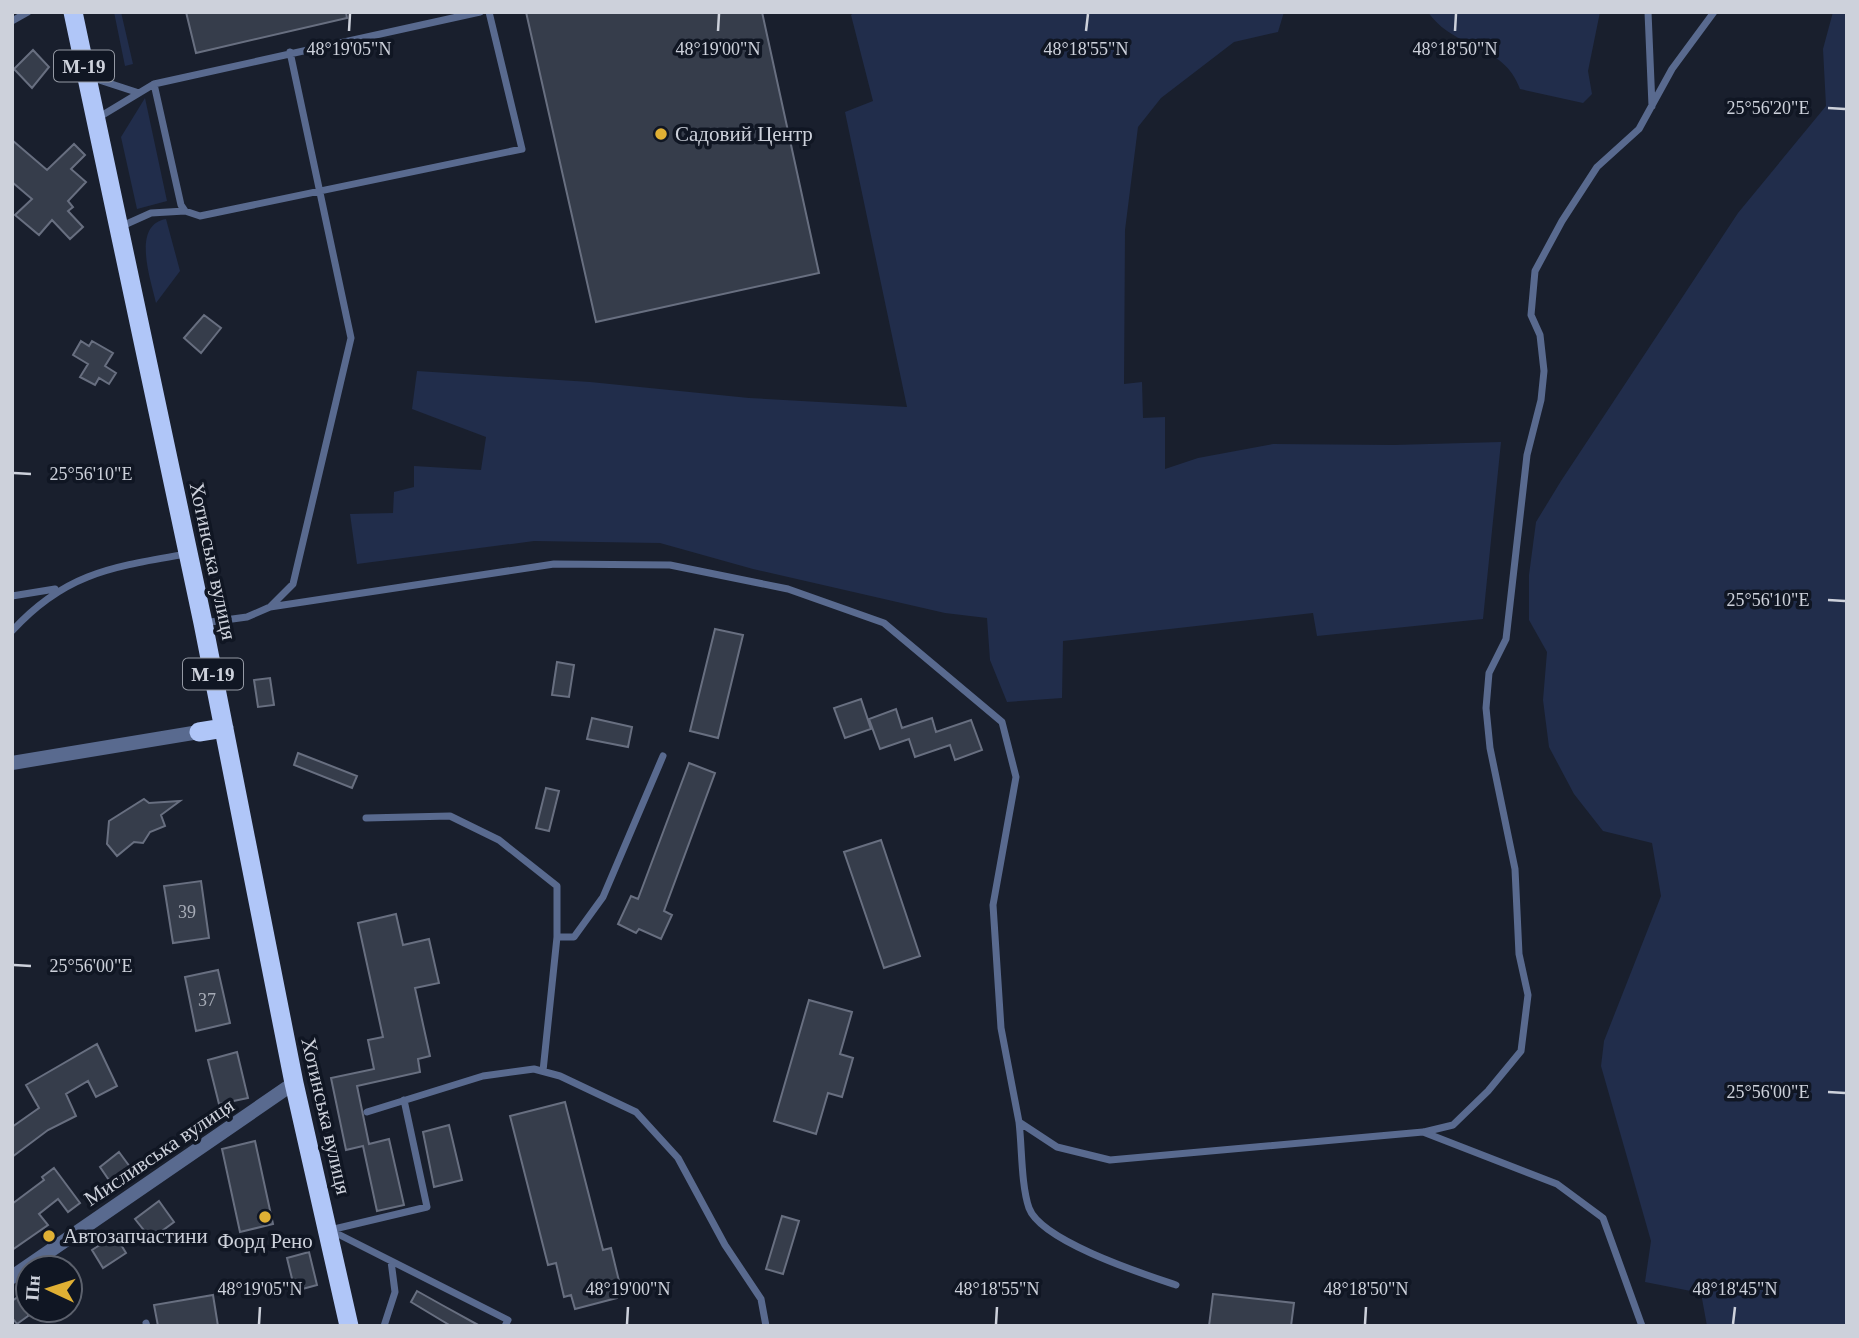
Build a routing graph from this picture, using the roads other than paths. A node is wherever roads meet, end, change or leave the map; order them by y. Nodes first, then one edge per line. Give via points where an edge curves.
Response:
1 (28, 12) edge
2 (73, 12) edge
3 (480, 12) edge
4 (489, 12) edge
5 (1648, 12) edge
6 (1714, 12) edge
7 (12, 21) edge
8 (290, 52) junction
9 (87, 76) junction
10 (154, 84) junction
11 (136, 92) junction
12 (1652, 109) junction
13 (96, 119) junction
14 (320, 193) junction
15 (185, 211) junction
16 (118, 228) junction
17 (188, 554) junction
18 (60, 588) junction
19 (12, 596) edge
20 (270, 607) junction
21 (203, 623) junction
22 (12, 631) edge
23 (224, 727) junction
24 (199, 732) joint
25 (663, 757) dead end
26 (12, 763) edge
27 (366, 818) dead end
28 (557, 937) junction
29 (543, 1071) junction
30 (294, 1083) junction
31 (404, 1100) junction
32 (367, 1112) dead end
33 (1019, 1122) junction
34 (1423, 1132) junction
35 (329, 1230) junction
36 (391, 1261) junction
37 (12, 1278) edge
38 (1176, 1285) dead end
39 (349, 1326) edge
40 (384, 1326) edge
41 (505, 1326) edge
42 (766, 1326) edge
43 (1642, 1326) edge

1 - 7 lane
2 - 9 highway, Хотинська вулиця / М-19
3 - 8 lane
4 - 14 lane via 522,149
5 - 12 lane
6 - 12 lane via 1672,69
8 - 10 lane
8 - 14 lane
9 - 11 lane
9 - 13 highway, Хотинська вулиця / М-19
10 - 11 lane
10 - 15 lane
11 - 13 lane
12 - 34 lane via 1639,129 1597,167 1535,271 1531,315 1540,335 1541,400 1527,455 1506,639 1489,673 1486,708 1515,869 1518,954 1528,995 1521,1051 1489,1091 1453,1125
13 - 16 highway, Хотинська вулиця / М-19
14 - 15 lane via 200,216
14 - 20 lane via 351,338 293,584
15 - 16 lane via 151,212
16 - 17 highway, Хотинська вулиця / М-19
17 - 18 lane via 137,563
17 - 21 highway, Хотинська вулиця / М-19
18 - 19 lane
18 - 22 lane
20 - 21 lane via 247,617
20 - 33 lane via 554,564 670,565 788,589 884,623 1002,722 1016,777 993,905 1001,1028
21 - 23 highway, Хотинська вулиця / М-19
23 - 24 highway
23 - 30 highway, Хотинська вулиця / М-19
24 - 26 street
25 - 28 lane via 603,897 574,937
27 - 28 lane via 450,816 499,840 557,886
28 - 29 lane
29 - 31 lane via 483,1076
29 - 42 lane via 636,1112 678,1158 725,1245 761,1299
30 - 35 highway, Хотинська вулиця / М-19
30 - 37 street, Мисливська вулиця
31 - 32 lane
31 - 35 lane via 427,1207
33 - 34 lane via 1057,1147 1110,1160
33 - 38 lane via 1029,1210 1045,1227 1106,1262
34 - 43 lane via 1557,1184 1603,1218
35 - 36 lane
35 - 39 highway, Хотинська вулиця / М-19
36 - 40 lane via 395,1292
36 - 41 lane via 508,1320

